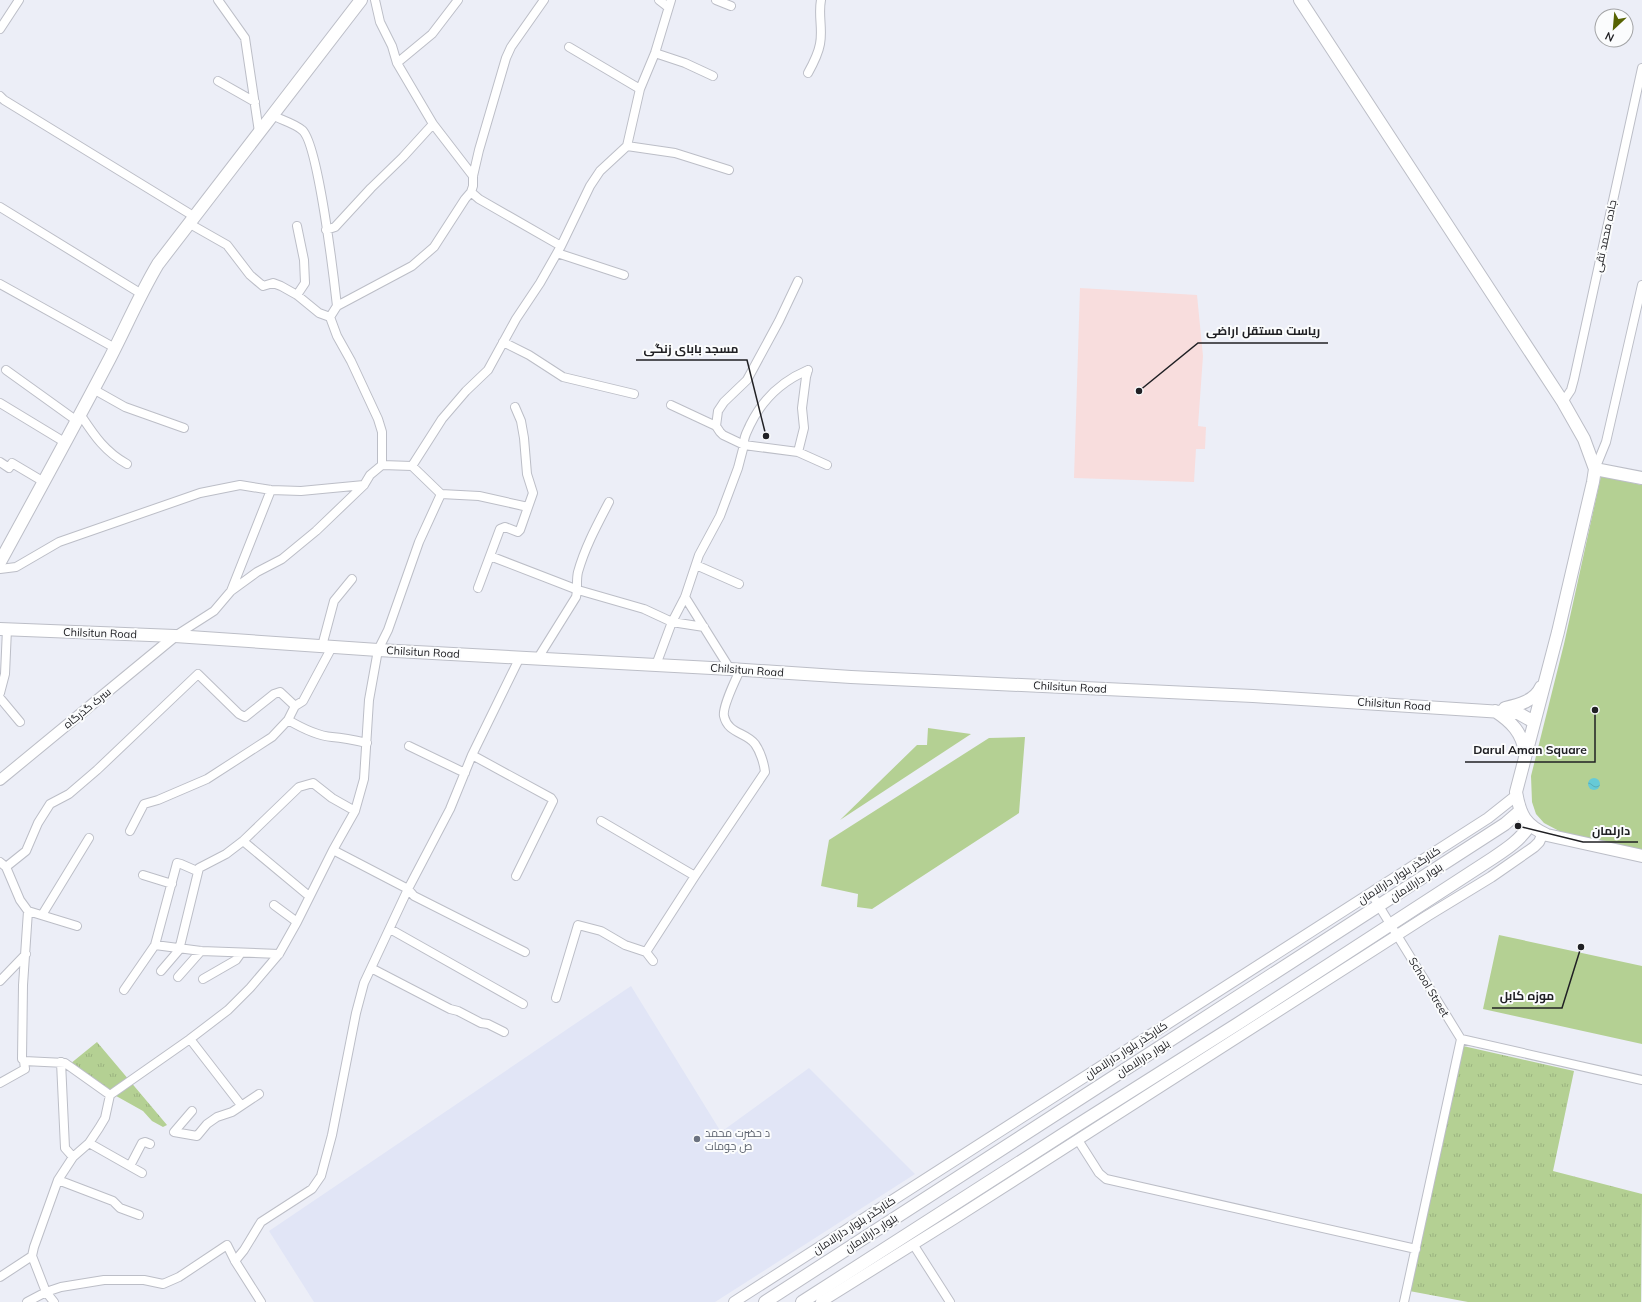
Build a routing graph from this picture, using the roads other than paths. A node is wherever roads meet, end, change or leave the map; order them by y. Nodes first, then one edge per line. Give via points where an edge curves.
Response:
1 (19, 0) edge
2 (218, 0) edge
3 (362, 0) edge
4 (375, 0) edge
5 (458, 0) edge
6 (544, 0) edge
7 (659, 0) edge
8 (716, 0) edge
9 (821, 0) edge
10 (1300, 0) edge
11 (670, 3) edge
12 (731, 6) dead end
13 (0, 29) edge
14 (569, 47) dead end
15 (655, 53) junction
16 (397, 63) junction
17 (1642, 68) edge
18 (808, 73) dead end
19 (713, 76) dead end
20 (218, 81) dead end
21 (640, 90) junction
22 (0, 96) edge
23 (255, 102) junction
24 (272, 115) junction
25 (433, 124) junction
26 (259, 132) junction
27 (627, 146) junction
28 (729, 170) dead end
29 (473, 176) junction
30 (471, 192) junction
31 (0, 207) edge
32 (192, 220) junction
33 (297, 226) dead end
34 (326, 230) junction
35 (559, 250) junction
36 (624, 275) dead end
37 (798, 281) dead end
38 (1642, 285) edge
39 (1, 288) edge
40 (140, 293) junction
41 (297, 295) junction
42 (337, 306) junction
43 (330, 317) junction
44 (503, 342) junction
45 (115, 348) junction
46 (6, 370) dead end
47 (94, 389) junction
48 (634, 394) dead end
49 (1563, 402) junction
50 (0, 403) edge
51 (672, 405) dead end
52 (514, 407) dead end
53 (79, 417) junction
54 (716, 426) junction
55 (184, 428) dead end
56 (66, 443) junction
57 (744, 445) junction
58 (798, 452) junction
59 (0, 462) edge
60 (127, 464) dead end
61 (382, 465) junction
62 (412, 466) junction
63 (827, 466) dead end
64 (1595, 469) junction
65 (1642, 478) edge
66 (44, 482) junction
67 (364, 485) junction
68 (271, 490) junction
69 (441, 494) junction
70 (609, 502) dead end
71 (528, 507) junction
72 (490, 556) junction
73 (0, 562) edge
74 (696, 564) junction
75 (0, 569) edge
76 (352, 579) dead end
77 (739, 584) dead end
78 (478, 588) dead end
79 (578, 590) junction
80 (231, 591) junction
81 (685, 597) junction
82 (672, 622) junction
83 (704, 627) junction
84 (4, 629) edge
85 (175, 636) junction
86 (327, 646) junction
87 (378, 650) junction
88 (520, 657) junction
89 (538, 658) junction
90 (656, 665) junction
91 (735, 669) junction
92 (1546, 675) junction
93 (0, 693) edge
94 (0, 698) edge
95 (295, 706) junction
96 (1494, 711) junction
97 (288, 720) junction
98 (20, 722) dead end
99 (1534, 722) junction
100 (367, 743) junction
101 (409, 746) dead end
102 (1526, 754) junction
103 (472, 755) junction
104 (465, 773) junction
105 (0, 780) edge
106 (1517, 795) junction
107 (355, 811) junction
108 (1520, 811) junction
109 (601, 821) dead end
110 (1530, 825) junction
111 (130, 831) dead end
112 (1543, 833) junction
113 (88, 838) dead end
114 (243, 841) junction
115 (333, 850) junction
116 (1642, 856) edge
117 (3, 864) edge
118 (197, 871) junction
119 (143, 875) dead end
120 (516, 876) dead end
121 (695, 876) junction
122 (172, 884) junction
123 (408, 889) junction
124 (1371, 893) junction
125 (309, 896) junction
126 (274, 905) dead end
127 (1379, 906) junction
128 (28, 911) junction
129 (42, 915) junction
130 (297, 922) junction
131 (1390, 924) junction
132 (78, 926) dead end
133 (390, 929) junction
134 (1398, 936) junction
135 (155, 946) junction
136 (179, 950) junction
137 (201, 951) junction
138 (525, 952) dead end
139 (646, 952) junction
140 (241, 953) junction
141 (26, 954) junction
142 (279, 954) junction
143 (653, 961) dead end
144 (371, 968) junction
145 (161, 972) dead end
146 (178, 977) dead end
147 (203, 980) dead end
148 (0, 981) edge
149 (124, 990) dead end
150 (556, 998) dead end
151 (523, 1004) dead end
152 (504, 1032) dead end
153 (190, 1039) junction
154 (1461, 1039) junction
155 (24, 1060) junction
156 (61, 1062) junction
157 (1642, 1080) edge
158 (0, 1083) edge
159 (260, 1094) dead end
160 (110, 1095) junction
161 (241, 1105) junction
162 (192, 1111) dead end
163 (1078, 1140) junction
164 (89, 1143) junction
165 (150, 1144) dead end
166 (72, 1157) junction
167 (130, 1166) junction
168 (142, 1173) dead end
169 (58, 1180) junction
170 (871, 1214) junction
171 (139, 1215) dead end
172 (890, 1220) junction
173 (910, 1240) junction
174 (1416, 1249) junction
175 (32, 1256) junction
176 (235, 1261) junction
177 (0, 1277) edge
178 (46, 1292) junction
179 (27, 1302) edge
180 (54, 1302) edge
181 (261, 1302) edge
182 (734, 1302) edge
183 (765, 1302) edge
184 (802, 1302) edge
185 (821, 1302) edge
186 (950, 1302) edge
187 (1404, 1302) edge

1 - 13 street
2 - 23 street via 245,38
3 - 24 main road
4 - 16 street via 380,22
5 - 16 street via 432,34
6 - 29 street via 506,58
7 - 11 street
8 - 12 street
9 - 18 street via 820,44
10 - 49 main road
11 - 15 street
14 - 21 street
15 - 19 street
15 - 21 street
16 - 25 street
17 - 49 street, جاده محمد تقی via 1574,379 1571,390
20 - 23 street
21 - 27 street
22 - 32 street
23 - 26 street
24 - 26 main road
24 - 34 street via 302,130 307,136 317,172
25 - 29 street
25 - 34 street via 335,227
26 - 32 main road
27 - 28 street via 675,153
27 - 35 street via 596,176
29 - 30 street
30 - 35 street
30 - 42 street via 434,247 412,266
31 - 40 street
32 - 40 main road via 158,264
32 - 41 street via 227,245 250,275 263,286 274,284
33 - 41 street via 304,260 305,283
34 - 42 street
35 - 36 street
35 - 44 street
37 - 54 street via 747,380 718,411
38 - 64 street via 1606,442
39 - 45 street
40 - 45 main road
41 - 43 street via 319,314
42 - 43 street
43 - 61 street via 378,419 382,432
44 - 48 street via 563,377
44 - 62 street via 488,370 442,419
45 - 47 main road
46 - 53 street
47 - 53 main road
47 - 55 street via 125,407
49 - 64 main road via 1584,439
50 - 56 street
51 - 54 street
52 - 71 street via 521,421 527,474 533,492
53 - 56 main road
53 - 60 street via 112,455
54 - 57 street via 723,435
56 - 66 main road
57 - 58 street
57 - 58 street via 743,439 754,417 768,398 781,386 808,370 802,408 804,428
57 - 74 street via 720,516
58 - 63 street
59 - 66 street via 8,468 12,463
61 - 62 street
61 - 67 street via 370,475
62 - 69 street
64 - 65 main road
64 - 92 main road
66 - 73 main road
67 - 68 street via 309,490
67 - 80 street via 282,559 257,572
68 - 75 street via 240,485 200,492 59,542 16,566
68 - 80 street
69 - 71 street via 479,496
69 - 87 street via 419,542 388,630
70 - 79 street via 589,540 578,573
71 - 72 street via 518,532 504,527 500,529
72 - 78 street
72 - 79 street
74 - 77 street
74 - 81 street
76 - 86 street via 334,601
79 - 82 street via 644,609
79 - 89 street
80 - 85 street via 214,610
81 - 82 street
81 - 83 street
82 - 83 street
82 - 90 street
83 - 91 street
84 - 85 main road, Chilsitun Road
84 - 93 street via 5,674
85 - 86 main road, Chilsitun Road
85 - 105 street, سرک گذرگاه
86 - 87 main road, Chilsitun Road
86 - 95 street via 311,688 303,701
87 - 88 main road, Chilsitun Road
87 - 100 street via 369,700
88 - 89 main road, Chilsitun Road
88 - 103 street
89 - 90 main road, Chilsitun Road
90 - 91 main road, Chilsitun Road
91 - 96 main road, Chilsitun Road
91 - 121 street via 724,715 729,727 754,743 765,772
92 - 96 main road via 1540,691 1532,698 1520,705
92 - 99 main road
94 - 98 street
95 - 97 street
95 - 117 street via 280,692 245,717 198,674 97,770 69,794 50,804 38,823 26,851
96 - 99 main road, Chilsitun Road via 1518,713
96 - 102 main road via 1508,720 1519,732
97 - 100 street via 303,729
97 - 111 street via 272,736 207,779 144,804
99 - 102 main road
100 - 107 street via 364,779
101 - 104 street
102 - 106 main road
103 - 104 street
103 - 120 street via 553,801
104 - 123 street
106 - 108 main road
106 - 124 street, کنارگذر بلوار دارالامان via 1488,818
107 - 114 street via 313,783 299,787
107 - 115 street
108 - 110 main road
108 - 127 main road, بلوار دارالامان via 1505,824
109 - 121 street
110 - 112 main road
110 - 131 main road, بلوار دارالامان via 1514,844
112 - 116 main road
112 - 134 street via 1539,842 1518,859
113 - 129 street
114 - 118 street
114 - 125 street
115 - 123 street
115 - 125 street
117 - 128 street
118 - 122 street via 177,863
118 - 136 street
119 - 122 street
121 - 139 street
122 - 135 street
123 - 133 street
123 - 138 street via 414,896
124 - 127 street, School Street
124 - 170 street, کنارگذر بلوار دارالامان
125 - 130 street
126 - 130 street
127 - 131 street, School Street
127 - 172 main road, بلوار دارالامان
128 - 129 street
128 - 141 street
129 - 132 street
130 - 142 street
131 - 134 street, School Street
131 - 173 main road, بلوار دارالامان
133 - 144 street
133 - 151 street
134 - 154 street, School Street
134 - 163 street
135 - 136 street
135 - 149 street
136 - 137 street
136 - 145 street
137 - 140 street
137 - 146 street
139 - 143 street
139 - 150 street via 625,945 601,931 578,925
140 - 142 street
140 - 147 street via 236,960
141 - 148 street
141 - 155 street via 23,986
142 - 153 street via 228,1010
144 - 152 street via 450,1009
144 - 176 street via 356,1013 332,1135 321,1176 312,1189 262,1222
153 - 160 street
153 - 161 street
154 - 157 street
154 - 174 street
155 - 156 street
155 - 158 street via 24,1070
156 - 160 street
156 - 166 street via 65,1148
159 - 161 street
160 - 164 street via 105,1118
161 - 162 street via 212,1121 197,1136 174,1132
163 - 173 street
163 - 174 street via 1099,1173 1106,1178
164 - 166 street
164 - 167 street
165 - 167 street via 142,1143
166 - 169 street
167 - 168 street
169 - 171 street via 113,1201 120,1208
169 - 175 street
170 - 172 street
170 - 182 street, کنارگذر بلوار دارالامان
172 - 173 main road
172 - 183 main road, بلوار دارالامان
173 - 184 main road, بلوار دارالامان
173 - 185 street
173 - 186 street
174 - 187 street
175 - 177 street
175 - 178 street
176 - 178 street via 227,1245 179,1277 163,1284 144,1280 104,1280
176 - 181 street
178 - 179 street
178 - 180 street

